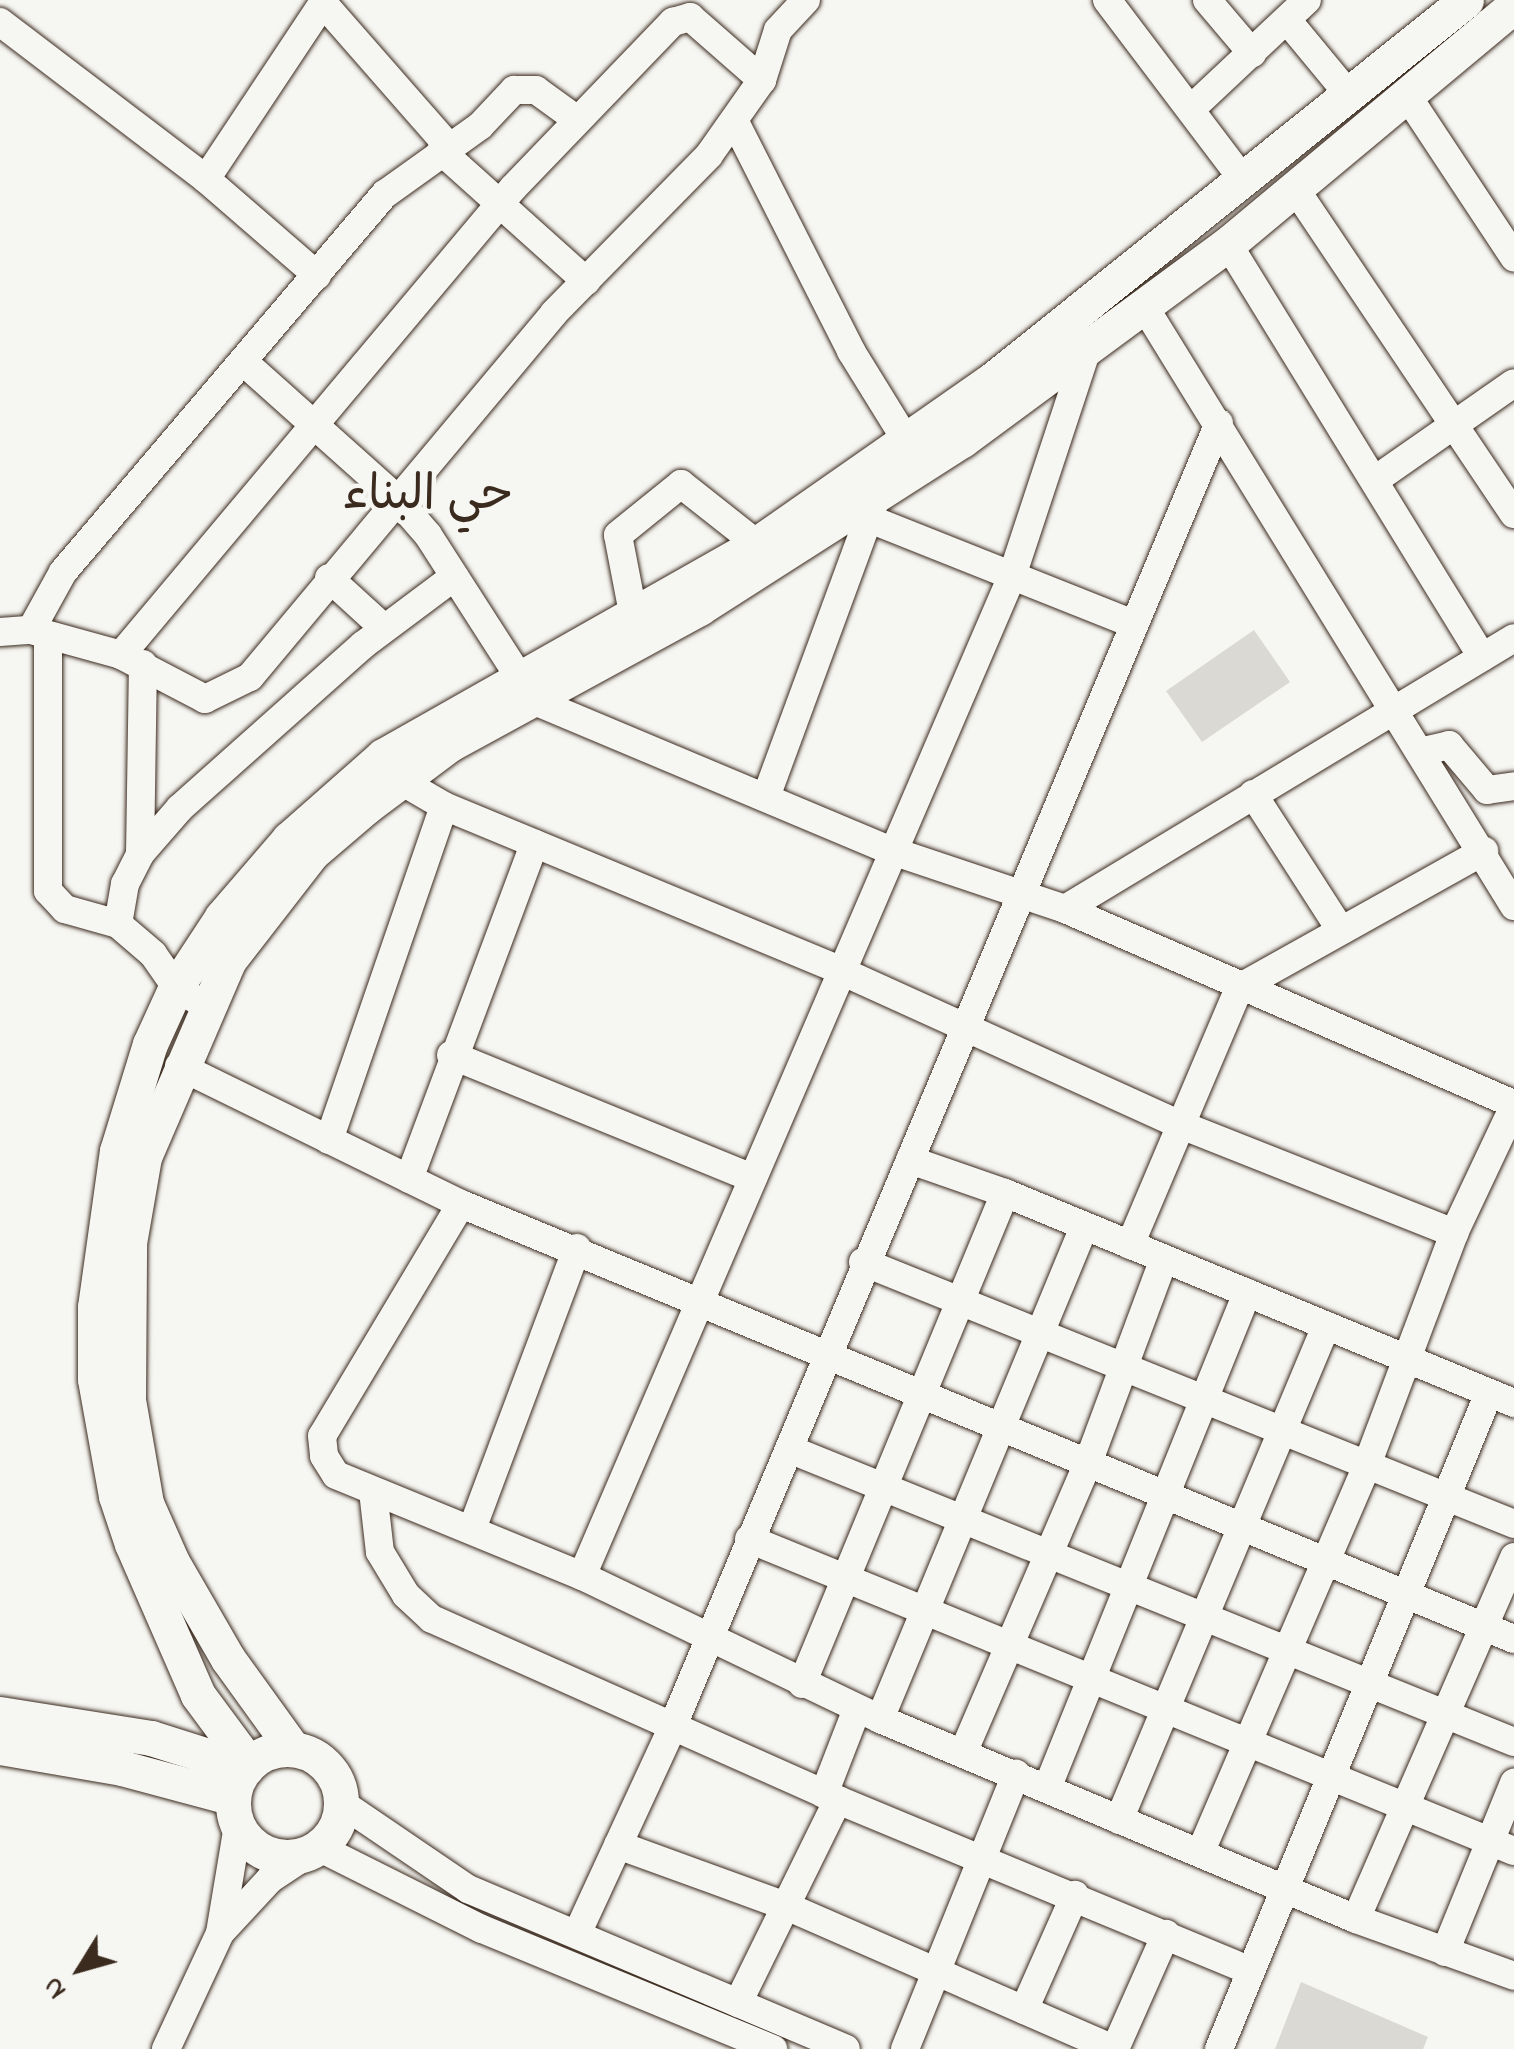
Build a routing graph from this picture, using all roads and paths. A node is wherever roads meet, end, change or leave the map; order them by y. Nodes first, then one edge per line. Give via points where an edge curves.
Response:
1 (806, 0) edge
2 (1108, 0) edge
3 (1206, 0) edge
4 (1466, 0) edge
5 (324, 2) edge
6 (1301, 5) edge
7 (1514, 6) edge
8 (0, 22) edge
9 (1252, 52) junction
10 (762, 80) junction
11 (1406, 94) junction
12 (1350, 95) junction
13 (1191, 108) junction
14 (576, 118) junction
15 (735, 122) junction
16 (445, 149) junction
17 (206, 179) junction
18 (1244, 181) junction
19 (1294, 187) junction
20 (499, 206) junction
21 (1228, 244) junction
22 (1514, 257) edge
23 (318, 275) junction
24 (586, 281) junction
25 (1144, 306) junction
26 (1088, 346) junction
27 (246, 364) junction
28 (1514, 383) edge
29 (1458, 422) junction
30 (1219, 423) junction
31 (316, 427) junction
32 (906, 440) junction
33 (1375, 480) junction
34 (394, 497) junction
35 (872, 505) junction
36 (1514, 514) edge
37 (758, 544) junction
38 (1012, 576) junction
39 (454, 577) junction
40 (328, 578) junction
41 (633, 613) junction
42 (1134, 624) junction
43 (384, 628) junction
44 (0, 632) edge
45 (40, 633) junction
46 (1514, 638) edge
47 (1482, 657) junction
48 (132, 659) junction
49 (528, 689) junction
50 (1399, 710) junction
51 (1424, 752) junction
52 (400, 781) junction
53 (1514, 786) edge
54 (1252, 794) junction
55 (766, 797) junction
56 (444, 806) junction
57 (534, 844) junction
58 (888, 850) junction
59 (1484, 851) junction
60 (140, 854) junction
61 (1019, 898) junction
62 (1514, 906) edge
63 (1065, 910) junction
64 (118, 924) junction
65 (1340, 928) junction
66 (839, 970) junction
67 (176, 987) junction
68 (1239, 988) junction
69 (206, 1006) junction
70 (966, 1028) junction
71 (451, 1055) junction
72 (179, 1066) junction
73 (1514, 1105) edge
74 (1181, 1125) junction
75 (329, 1140) junction
76 (910, 1160) junction
77 (753, 1178) junction
78 (410, 1180) junction
79 (1005, 1193) junction
80 (461, 1204) junction
81 (1084, 1227) junction
82 (1454, 1232) junction
83 (1130, 1245) junction
84 (577, 1248) junction
85 (1164, 1259) junction
86 (863, 1262) junction
87 (1247, 1294) junction
88 (957, 1302) junction
89 (702, 1303) junction
90 (1326, 1326) junction
91 (1038, 1336) junction
92 (1411, 1356) junction
93 (826, 1357) junction
94 (1124, 1372) junction
95 (921, 1394) junction
96 (1501, 1398) edge
97 (1204, 1401) junction
98 (1001, 1428) junction
99 (1286, 1432) junction
100 (789, 1448) junction
101 (1088, 1463) junction
102 (1367, 1465) junction
103 (884, 1484) junction
104 (373, 1491) junction
105 (1162, 1493) junction
106 (1445, 1497) junction
107 (966, 1518) junction
108 (1514, 1524) edge
109 (1237, 1526) junction
110 (472, 1529) junction
111 (749, 1539) junction
112 (1049, 1554) junction
113 (1326, 1557) junction
114 (1514, 1557) edge
115 (582, 1576) junction
116 (846, 1580) junction
117 (1126, 1584) junction
118 (1406, 1591) junction
119 (927, 1612) junction
120 (1208, 1613) junction
121 (1488, 1627) junction
122 (1514, 1638) edge
123 (708, 1640) junction
124 (1010, 1645) junction
125 (1288, 1645) junction
126 (1088, 1679) junction
127 (1370, 1680) junction
128 (802, 1684) junction
129 (1169, 1710) junction
130 (1450, 1713) junction
131 (0, 1714) edge
132 (869, 1714) junction
133 (672, 1728) junction
134 (1248, 1738) junction
135 (1514, 1742) edge
136 (0, 1747) edge
137 (294, 1749) junction
138 (963, 1753) junction
139 (1330, 1773) junction
140 (1016, 1774) junction
141 (1514, 1783) edge
142 (1048, 1786) junction
143 (241, 1789) junction
144 (831, 1797) junction
145 (340, 1802) junction
146 (1406, 1806) junction
147 (1120, 1820) junction
148 (618, 1846) junction
149 (1502, 1846) edge
150 (316, 1848) junction
151 (1201, 1851) junction
152 (986, 1856) junction
153 (1283, 1886) junction
154 (1075, 1894) junction
155 (786, 1906) junction
156 (1356, 1918) junction
157 (220, 1934) junction
158 (576, 1934) junction
159 (1166, 1934) junction
160 (1445, 1952) junction
161 (1248, 1970) junction
162 (940, 1973) junction
163 (1514, 1976) edge
164 (738, 2003) junction
165 (1024, 2010) junction
166 (166, 2049) edge
167 (773, 2049) edge
168 (846, 2049) edge
169 (905, 2049) edge
170 (1114, 2049) edge
171 (1218, 2049) edge

1 - 10 street via 778,30
2 - 13 street
3 - 9 street
4 - 12 main road
5 - 16 street
5 - 17 street
6 - 9 street
6 - 12 street
7 - 11 main road
8 - 17 street
9 - 13 street
10 - 14 street via 711,31 685,16
10 - 15 street
11 - 19 main road
11 - 22 street
12 - 18 main road
13 - 18 street
14 - 16 street via 522,87
14 - 20 street
15 - 24 street
15 - 32 street via 851,350
16 - 20 street
16 - 23 street via 385,194
17 - 23 street
18 - 32 main road
19 - 21 main road
19 - 29 street
20 - 24 street
20 - 31 street
21 - 25 main road
21 - 33 street
23 - 27 street
24 - 34 street
25 - 26 main road
25 - 30 street
26 - 35 main road
26 - 38 street
27 - 31 street
27 - 45 street via 64,572
28 - 29 street
29 - 33 street
29 - 36 street
30 - 42 street
30 - 50 street
31 - 34 street
31 - 48 street
32 - 37 main road
33 - 47 street
34 - 39 street
34 - 40 street
35 - 38 street
35 - 49 main road
35 - 55 street
37 - 41 main road
37 - 41 street via 681,484 618,535
38 - 42 street
38 - 58 street
39 - 43 street
39 - 49 street
40 - 43 street
40 - 48 street via 276,652 230,692 205,700 193,696
41 - 49 main road
42 - 61 street
43 - 60 street via 180,808
44 - 45 street
45 - 48 street
45 - 64 street via 48,892 65,909
46 - 47 street
47 - 50 street
48 - 60 street
49 - 52 main road
49 - 55 street
49 - 67 main road via 384,756 289,839 222,916
50 - 51 street
50 - 54 street
51 - 53 street via 1448,745 1486,790
51 - 59 street
52 - 56 street
52 - 69 main road via 312,852 229,960
54 - 63 street
54 - 65 street
55 - 58 street
56 - 57 street
56 - 75 street
57 - 66 street
57 - 71 street
58 - 61 street
58 - 66 street
59 - 62 street
59 - 65 street
60 - 64 street via 125,884
61 - 63 street
61 - 70 street
63 - 68 street
64 - 67 street via 153,954
65 - 68 street
66 - 70 street
66 - 77 street
67 - 69 street
67 - 143 main road via 116,1150 94,1307 95,1379 116,1496 132,1544
68 - 73 street
68 - 74 street
69 - 72 main road
70 - 74 street
70 - 76 street
71 - 77 street
71 - 78 street
72 - 75 street
72 - 137 main road via 144,1157 129,1243 128,1400 146,1503 172,1562 228,1659
73 - 82 street
74 - 82 street
74 - 83 street
75 - 78 street
76 - 79 street
76 - 86 street
77 - 89 street
78 - 80 street
79 - 81 street
79 - 88 street
80 - 84 street
80 - 104 street via 322,1436 336,1475
81 - 83 street
81 - 91 street
82 - 92 street
83 - 85 street
84 - 89 street
84 - 110 street
85 - 87 street
85 - 94 street
86 - 88 street
86 - 93 street
87 - 90 street
87 - 97 street
88 - 91 street
88 - 95 street
89 - 93 street
89 - 115 street
90 - 92 street
90 - 99 street
91 - 94 street
91 - 98 street
92 - 96 street
92 - 102 street
93 - 95 street
93 - 100 street
94 - 97 street
94 - 101 street
95 - 98 street
95 - 103 street
96 - 106 street
97 - 99 street
97 - 105 street
98 - 101 street
98 - 107 street
99 - 102 street
99 - 109 street
100 - 103 street
100 - 111 street
101 - 105 street
101 - 112 street
102 - 106 street
102 - 113 street
103 - 107 street
103 - 116 street
104 - 110 street
104 - 133 street via 380,1552 406,1595 432,1618
105 - 109 street
105 - 117 street
106 - 108 street
106 - 118 street
107 - 112 street
107 - 119 street
109 - 113 street
109 - 120 street
110 - 115 street
111 - 116 street
111 - 123 street
112 - 117 street
112 - 124 street
113 - 118 street
113 - 125 street
114 - 121 street
115 - 123 street
116 - 119 street
116 - 128 street
117 - 120 street
117 - 126 street
118 - 121 street
118 - 127 street
119 - 124 street
119 - 132 street
120 - 125 street
120 - 129 street
121 - 122 street
121 - 130 street
123 - 128 street
123 - 133 street
124 - 126 street
124 - 138 street
125 - 127 street
125 - 134 street
126 - 129 street
126 - 142 street
127 - 130 street
127 - 139 street
128 - 132 street
129 - 134 street
129 - 147 street
130 - 135 street
130 - 146 street
131 - 143 main road via 151,1738
132 - 138 street
132 - 144 street
133 - 144 street
133 - 148 street
134 - 139 street
134 - 151 street
136 - 143 main road
137 - 143 main road
137 - 145 main road via 332,1773
138 - 140 street
139 - 146 street
139 - 153 street
140 - 142 street
140 - 152 street
141 - 149 street
142 - 147 street
143 - 150 main road via 271,1854
143 - 157 street
144 - 152 street
144 - 155 street
145 - 150 main road via 330,1835
145 - 158 street via 468,1890
146 - 149 street
146 - 156 street
147 - 151 street
148 - 155 street
148 - 158 street
149 - 160 street
150 - 157 street via 270,1879
150 - 167 street via 482,1928
151 - 153 street
152 - 154 street
152 - 162 street
153 - 156 street
153 - 161 street
154 - 159 street
154 - 165 street
155 - 162 street
155 - 164 street
156 - 160 street
157 - 166 street
158 - 164 street
159 - 161 street
159 - 170 street
160 - 163 street
161 - 171 street
162 - 165 street
162 - 169 street
164 - 168 street
165 - 170 street

